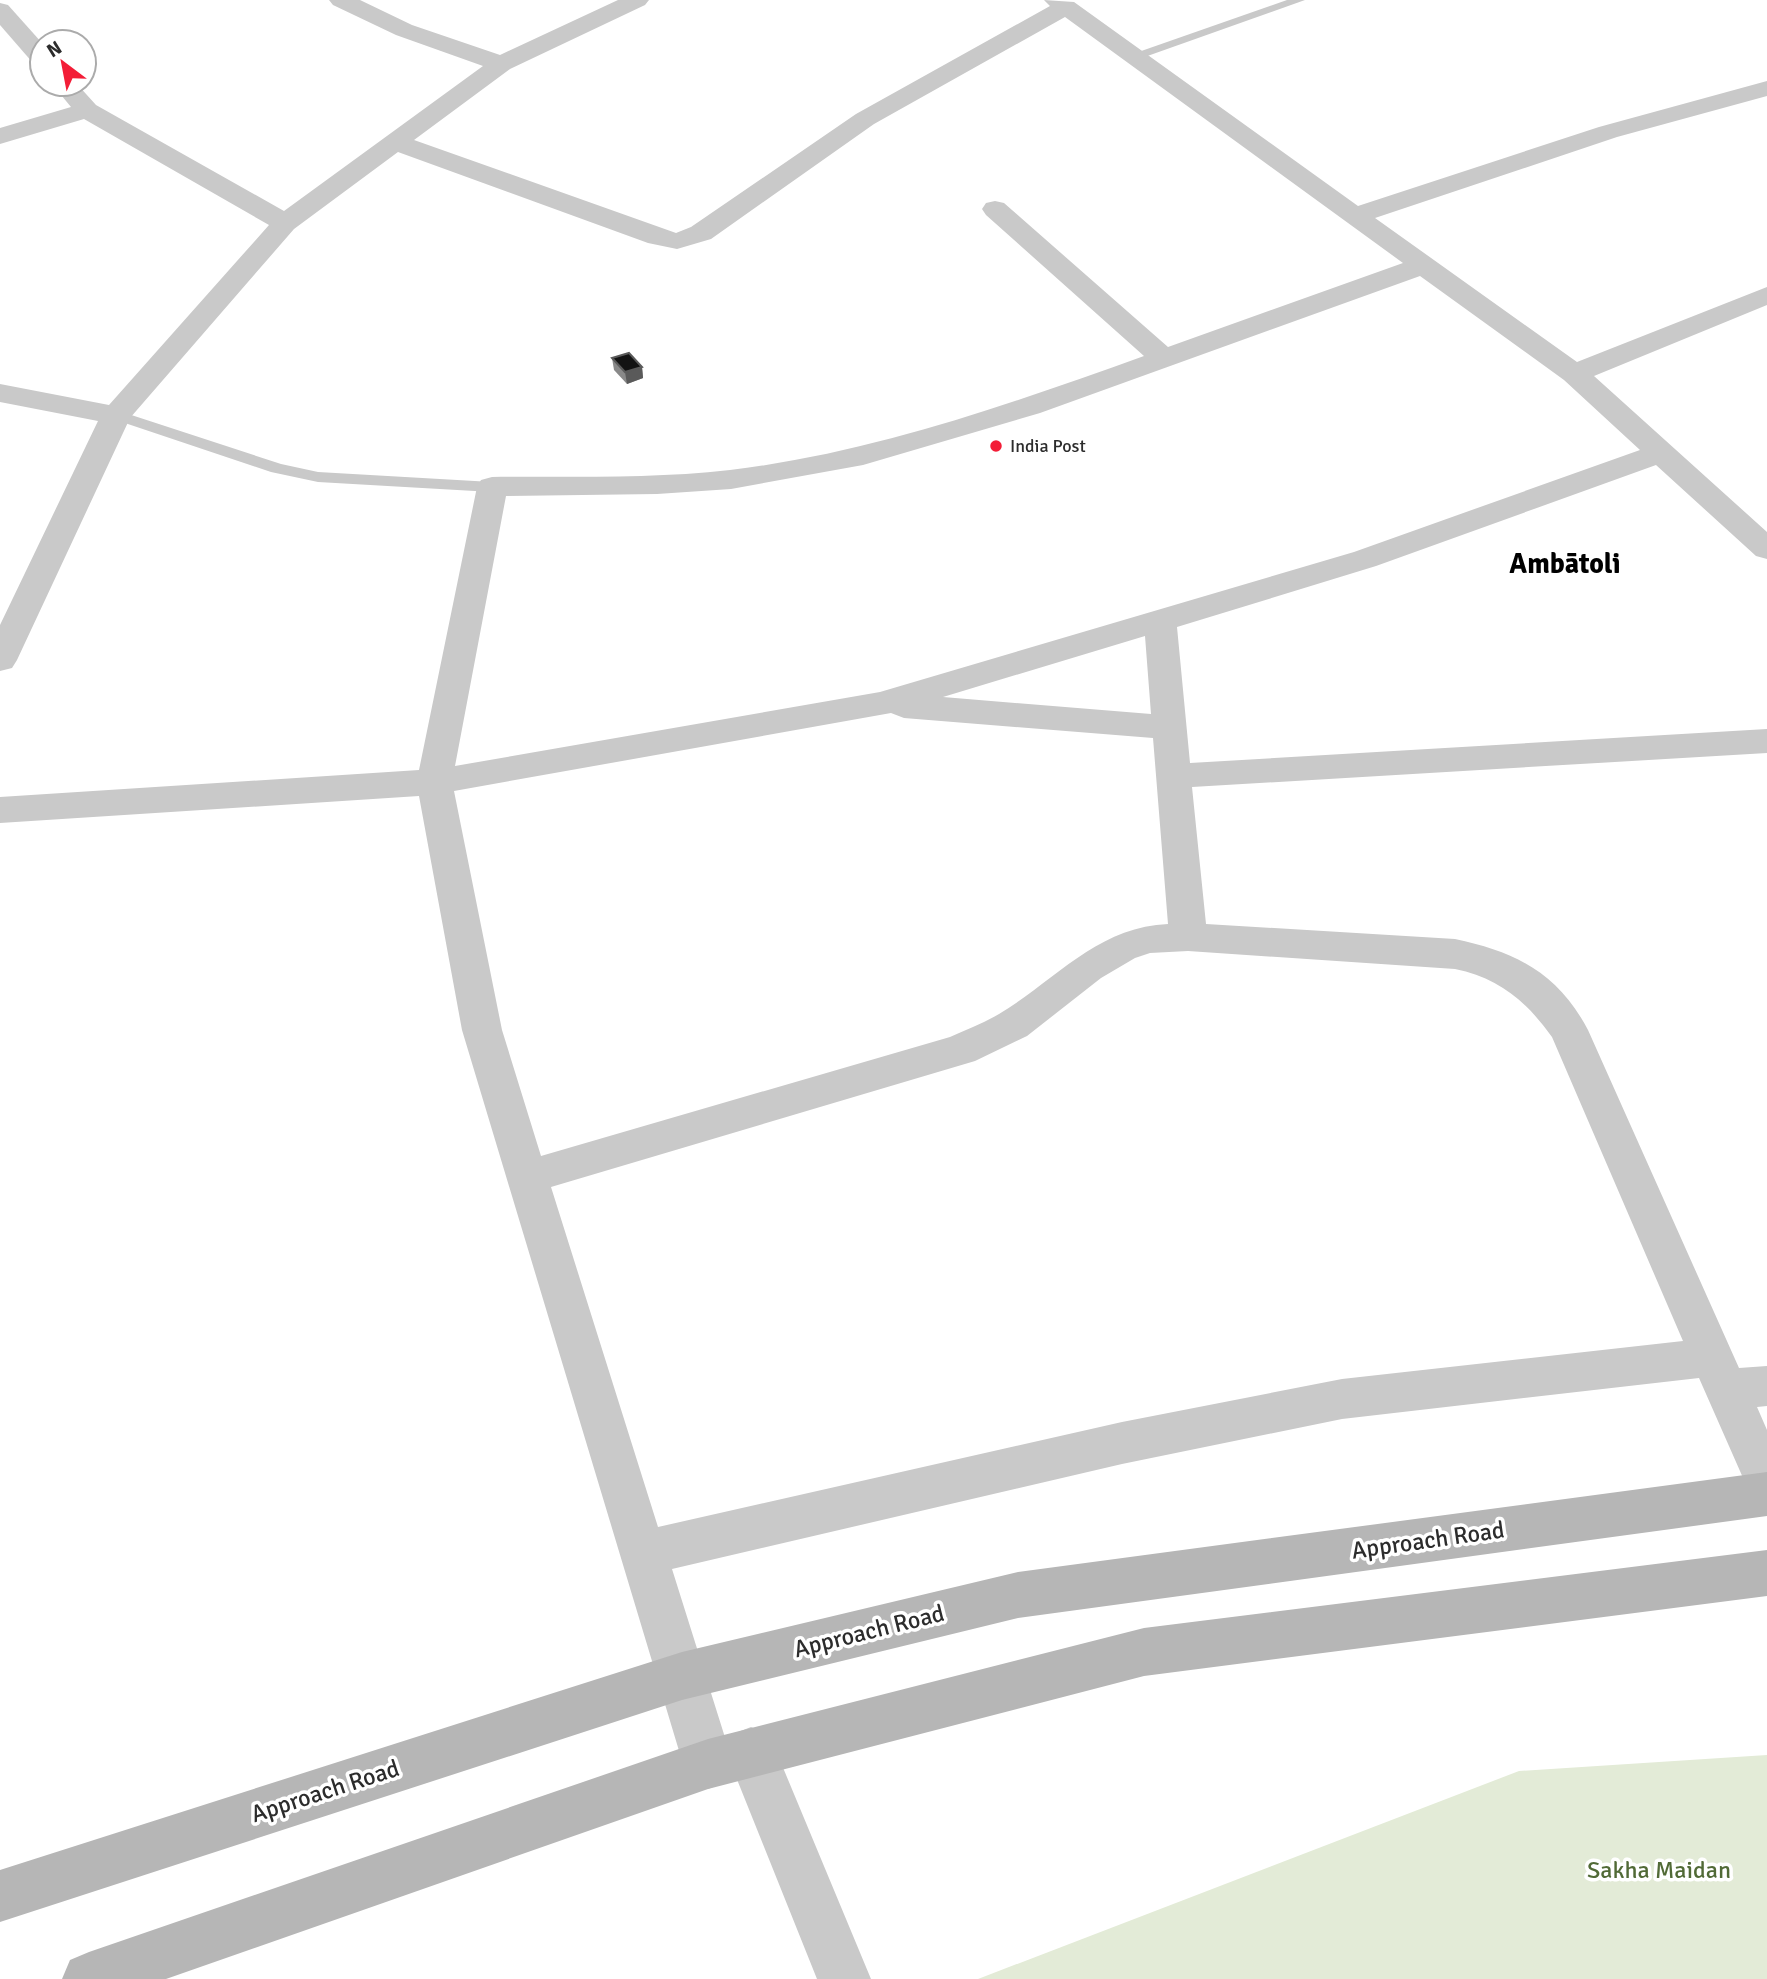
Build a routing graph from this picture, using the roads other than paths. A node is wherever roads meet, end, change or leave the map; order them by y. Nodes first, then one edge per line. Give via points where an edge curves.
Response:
1 (341, 0) edge
2 (637, 0) edge
3 (1299, 0) edge
4 (1061, 3) edge
5 (0, 10) edge
6 (28, 42) edge
7 (1134, 56) junction
8 (501, 64) junction
9 (1767, 88) edge
10 (76, 98) edge
11 (87, 110) junction
12 (0, 136) edge
13 (395, 142) junction
14 (995, 209) dead end
15 (1353, 216) junction
16 (285, 223) junction
17 (1423, 265) junction
18 (1767, 295) edge
19 (1164, 359) junction
20 (1574, 374) junction
21 (0, 393) edge
22 (116, 415) junction
23 (1663, 452) junction
24 (492, 487) junction
25 (1767, 548) edge
26 (1160, 621) junction
27 (0, 660) edge
28 (881, 704) junction
29 (1169, 727) junction
30 (1767, 741) edge
31 (1174, 776) junction
32 (434, 782) junction
33 (0, 810) edge
34 (1188, 937) junction
35 (527, 1177) junction
36 (1735, 1378) edge
37 (1767, 1481) edge
38 (1767, 1494) edge
39 (643, 1553) junction
40 (1767, 1573) edge
41 (682, 1676) junction
42 (730, 1758) junction
43 (0, 1896) edge
44 (89, 1979) edge
45 (844, 1979) edge

1 - 8 street via 404,30
2 - 8 street
3 - 7 lane
4 - 7 street
4 - 13 street via 865,119 685,240 658,237
5 - 6 street
7 - 15 street
8 - 13 street
9 - 15 street via 1608,132
10 - 11 street
11 - 12 street
11 - 16 street
13 - 16 street
14 - 19 street
15 - 17 street
16 - 22 street
17 - 19 street
17 - 20 street
18 - 20 street
19 - 24 street via 1030,407 863,456 797,469 657,484
20 - 23 street
21 - 22 street
22 - 24 lane via 318,477
22 - 27 street
23 - 25 street
23 - 26 street via 1364,559
24 - 32 street
26 - 28 street
26 - 29 street
28 - 29 street
28 - 32 street
29 - 31 street
30 - 31 street
31 - 34 street
32 - 33 street
32 - 35 street via 482,1030
34 - 35 street via 1150,939 1122,948 1013,1025 961,1050
34 - 36 street via 1455,954 1497,963 1534,987 1568,1030
35 - 39 street
36 - 37 street
36 - 39 street via 1342,1399 1122,1443
38 - 41 street, Approach Road via 1018,1595
39 - 41 street
40 - 42 street via 1144,1652
41 - 42 street
41 - 43 street, Approach Road
42 - 44 street
42 - 45 street

